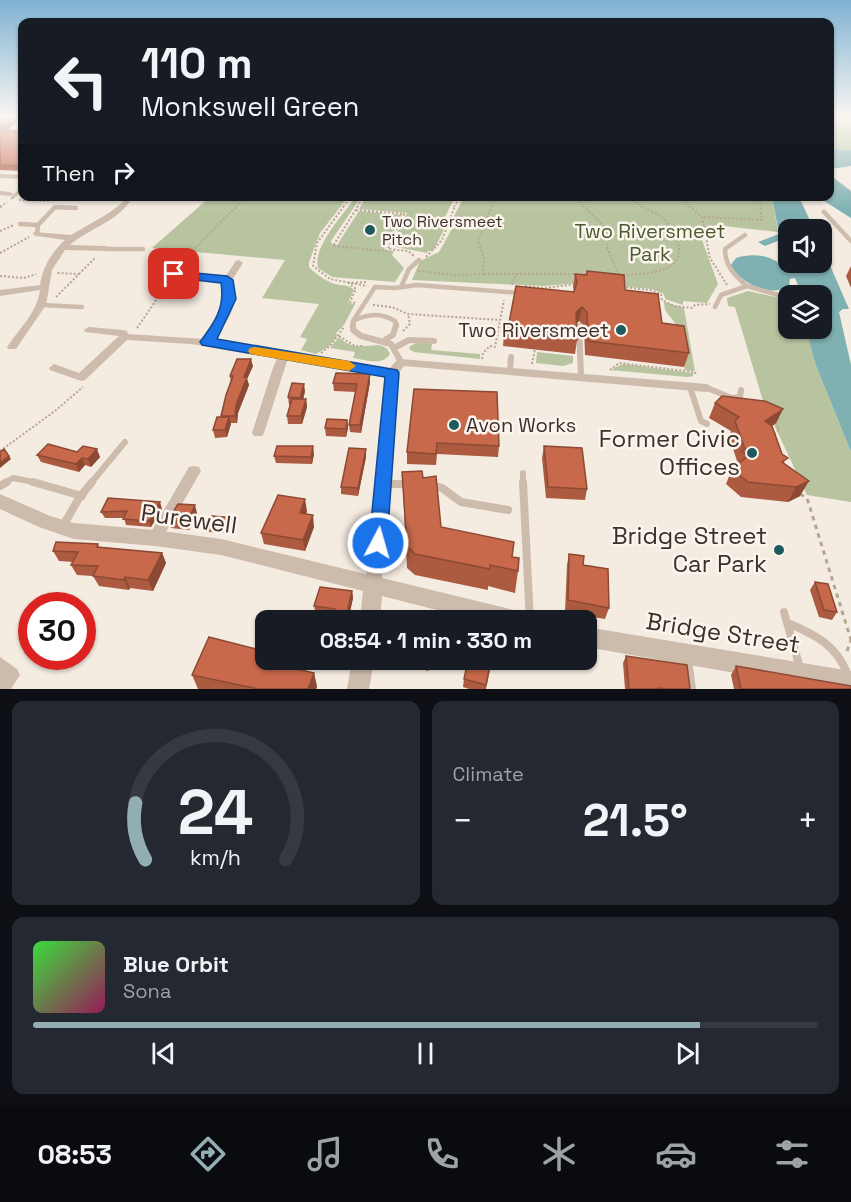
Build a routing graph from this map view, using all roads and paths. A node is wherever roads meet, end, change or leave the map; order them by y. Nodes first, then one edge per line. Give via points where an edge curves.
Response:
1 (0, 176) edge
2 (18, 177) edge
3 (18, 192) edge
4 (0, 193) edge
5 (13, 195) junction
6 (128, 201) edge
7 (241, 201) edge
8 (347, 201) edge
9 (361, 201) edge
10 (458, 201) edge
11 (494, 201) edge
12 (578, 201) edge
13 (580, 201) edge
14 (634, 201) edge
15 (684, 201) edge
16 (0, 207) edge
17 (584, 207) junction
18 (76, 208) dead end
19 (356, 210) junction
20 (824, 212) dead end
21 (702, 217) dead end
22 (19, 224) joint
23 (38, 230) junction
24 (0, 231) edge
25 (744, 235) dead end
26 (71, 238) junction
27 (851, 241) edge
28 (63, 247) junction
29 (105, 249) junction
30 (143, 249) dead end
31 (388, 249) junction
32 (0, 253) edge
33 (419, 260) junction
34 (239, 263) dead end
35 (408, 270) junction
36 (46, 272) junction
37 (159, 273) dead end
38 (79, 274) junction
39 (174, 274) junction
40 (483, 274) junction
41 (516, 274) junction
42 (592, 274) edge
43 (618, 275) junction
44 (0, 276) edge
45 (613, 276) edge
46 (227, 280) junction
47 (348, 283) junction
48 (580, 284) edge
49 (523, 286) edge
50 (614, 286) edge
51 (747, 286) junction
52 (44, 287) junction
53 (375, 287) junction
54 (401, 287) junction
55 (506, 292) junction
56 (0, 293) edge
57 (525, 293) edge
58 (778, 295) edge
59 (662, 300) junction
60 (44, 305) junction
61 (695, 305) dead end
62 (357, 306) dead end
63 (662, 306) edge
64 (82, 307) dead end
65 (715, 307) dead end
66 (408, 314) dead end
67 (500, 320) junction
68 (353, 321) junction
69 (579, 326) edge
70 (89, 330) dead end
71 (128, 338) junction
72 (497, 338) junction
73 (504, 338) edge
74 (386, 339) junction
75 (434, 341) dead end
76 (207, 342) junction
77 (368, 344) dead end
78 (396, 347) junction
79 (12, 348) dead end
80 (535, 350) dead end
81 (284, 355) junction
82 (511, 357) dead end
83 (316, 360) junction
84 (401, 362) junction
85 (482, 367) junction
86 (532, 367) dead end
87 (54, 368) dead end
88 (510, 370) junction
89 (392, 373) junction
90 (605, 373) dead end
91 (581, 376) junction
92 (87, 384) dead end
93 (690, 387) junction
94 (707, 388) junction
95 (741, 390) dead end
96 (774, 418) edge
97 (707, 424) dead end
98 (258, 433) dead end
99 (767, 440) edge
100 (125, 442) dead end
101 (0, 451) edge
102 (194, 471) dead end
103 (523, 473) dead end
104 (423, 483) edge
105 (384, 484) junction
106 (413, 484) edge
107 (0, 486) edge
108 (798, 490) edge
109 (82, 496) junction
110 (0, 501) edge
111 (508, 510) dead end
112 (62, 527) junction
113 (155, 538) junction
114 (373, 585) junction
115 (371, 610) edge
116 (474, 610) edge
117 (529, 610) edge
118 (784, 612) dead end
119 (788, 623) junction
120 (597, 639) edge
121 (851, 640) edge
122 (688, 656) junction
123 (844, 658) junction
124 (361, 670) edge
125 (6, 671) edge
126 (801, 673) junction
127 (850, 681) edge
128 (0, 689) edge
129 (358, 689) edge
130 (692, 689) edge

1 - 2 street
3 - 5 lane
4 - 5 street
5 - 16 path
6 - 26 street
7 - 39 path
8 - 47 path via 322,234 313,266 316,271
9 - 19 path
10 - 33 path via 436,251
11 - 40 path via 478,241
12 - 17 path
13 - 17 path
14 - 43 path via 665,219 681,248 680,256 663,270
15 - 21 path
17 - 43 path via 606,228 608,248
18 - 23 lane via 55,207
19 - 31 path via 404,214
19 - 31 path via 333,246
20 - 27 lane
22 - 23 lane
22 - 24 path
23 - 26 street
23 - 32 path
25 - 51 lane via 724,253 732,273
26 - 28 street
28 - 29 street
28 - 36 street
29 - 30 lane
29 - 38 path
31 - 33 path via 408,251
33 - 35 lane
34 - 46 street
35 - 40 path
35 - 54 lane
36 - 38 path
36 - 44 path via 24,278
36 - 52 street
37 - 39 street
38 - 60 path
39 - 46 street
39 - 71 path
40 - 41 path
41 - 42 path
41 - 55 path
43 - 45 path
46 - 76 street via 228,306
47 - 53 path
47 - 62 path via 356,289 350,302 358,303
48 - 49 path
50 - 59 path via 655,291
51 - 58 lane
51 - 65 lane via 721,296
52 - 56 street
52 - 60 street
53 - 54 lane
53 - 68 lane
54 - 55 lane
55 - 57 lane
55 - 67 path
59 - 61 path via 682,307
59 - 63 path
60 - 64 lane
60 - 79 street
66 - 67 path
67 - 72 path
68 - 74 lane via 353,330 361,337
68 - 74 lane via 376,314 387,316 397,328
69 - 91 lane
70 - 71 street via 123,333
71 - 76 street
71 - 87 street via 81,377
72 - 73 path
72 - 85 path via 495,346 489,346 483,353
74 - 78 lane
75 - 78 lane via 409,340
76 - 81 street
77 - 83 path via 356,346 339,336
78 - 84 lane
80 - 86 path
81 - 83 street
81 - 98 street
82 - 88 lane
83 - 89 street
84 - 85 street
84 - 89 street
85 - 88 street
88 - 91 street
89 - 105 street
90 - 94 path via 620,363 695,372
91 - 93 street
92 - 101 path
93 - 94 street
93 - 97 lane via 701,421
94 - 95 lane via 732,398 740,397
96 - 99 path via 779,430
100 - 109 lane
102 - 113 street
103 - 117 lane
104 - 111 lane via 442,488 461,502
105 - 106 lane
105 - 114 street
107 - 109 lane via 20,478
108 - 121 path via 807,498
109 - 112 lane
110 - 112 street, Purewell
112 - 113 street, Purewell
113 - 114 street, Purewell via 220,548
114 - 115 street
114 - 116 street
118 - 119 lane
119 - 123 lane via 821,638
119 - 126 lane
120 - 122 street, Bridge Street
121 - 123 path
122 - 126 street, Bridge Street
122 - 130 lane
123 - 127 lane
124 - 129 street
125 - 128 street
126 - 127 street, Bridge Street

